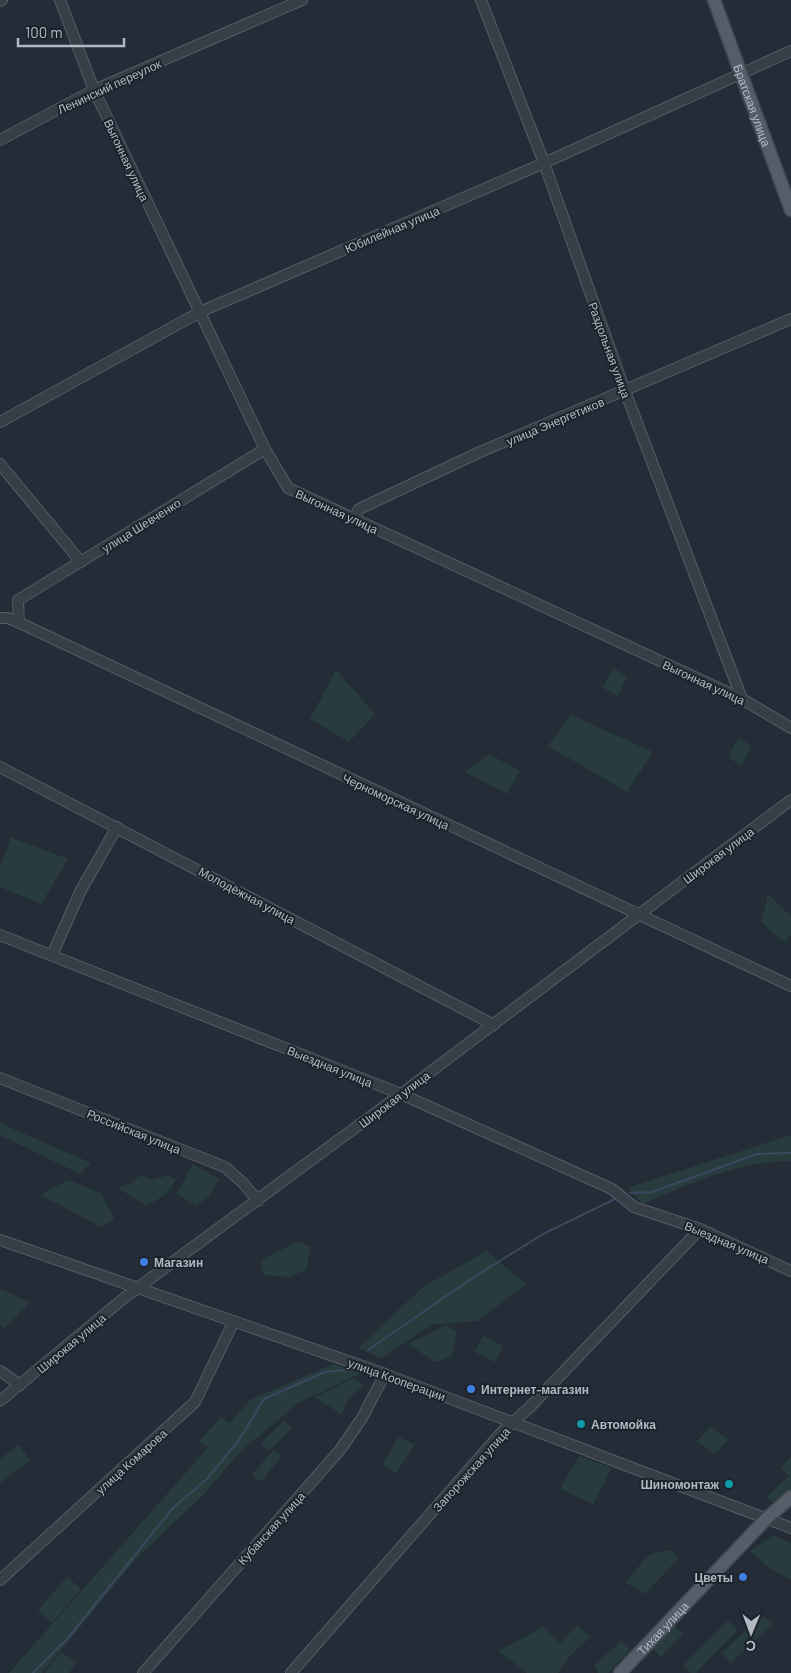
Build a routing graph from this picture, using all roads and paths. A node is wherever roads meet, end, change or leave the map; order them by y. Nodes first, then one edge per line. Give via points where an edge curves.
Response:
1 (60, 0) edge
2 (302, 0) edge
3 (481, 0) edge
4 (714, 0) edge
5 (791, 51) edge
6 (740, 73) junction
7 (94, 90) junction
8 (0, 140) edge
9 (544, 163) junction
10 (791, 210) edge
11 (200, 312) junction
12 (791, 319) edge
13 (625, 392) junction
14 (0, 422) edge
15 (265, 449) junction
16 (0, 464) edge
17 (354, 519) junction
18 (81, 562) junction
19 (18, 600) junction
20 (0, 614) edge
21 (0, 618) edge
22 (19, 623) junction
23 (742, 699) junction
24 (791, 728) edge
25 (0, 767) edge
26 (791, 800) edge
27 (117, 827) junction
28 (637, 915) junction
29 (0, 935) edge
30 (52, 955) junction
31 (791, 986) edge
32 (494, 1025) junction
33 (0, 1078) edge
34 (401, 1094) junction
35 (258, 1200) junction
36 (700, 1228) junction
37 (0, 1240) edge
38 (791, 1270) edge
39 (139, 1288) junction
40 (234, 1321) junction
41 (0, 1371) edge
42 (385, 1374) junction
43 (20, 1385) junction
44 (0, 1401) edge
45 (514, 1423) junction
46 (791, 1497) edge
47 (766, 1519) junction
48 (791, 1528) edge
49 (0, 1580) edge
50 (144, 1673) edge
51 (291, 1673) edge
52 (620, 1673) edge

1 - 7 street, Выгонная улица
2 - 7 street, Ленинский переулок
3 - 9 street, Раздольная улица
4 - 6 main road, Братская улица
5 - 6 street, Юбилейная улица
6 - 9 street, Юбилейная улица
6 - 10 main road, Братская улица
7 - 8 street, Ленинский переулок
7 - 11 street, Выгонная улица
9 - 11 street, Юбилейная улица
9 - 13 street, Раздольная улица
11 - 14 street, Юбилейная улица
11 - 15 street, Выгонная улица
12 - 13 street, улица Энергетиков
13 - 17 street, улица Энергетиков via 480,452 367,504 359,509
13 - 23 street, Раздольная улица
15 - 17 street, Выгонная улица via 288,488
15 - 18 street, улица Шевченко
16 - 18 street
17 - 23 street, Выгонная улица
18 - 19 street, улица Шевченко
19 - 20 street, улица Шевченко
19 - 22 street
21 - 22 street, Черноморская улица
22 - 28 street, Черноморская улица
23 - 24 street, Выгонная улица
25 - 27 street, Молодёжная улица
26 - 28 street, Широкая улица
27 - 30 street via 81,890
27 - 32 street, Молодёжная улица
28 - 31 street, Черноморская улица
28 - 32 street, Широкая улица
29 - 30 street, Выездная улица
30 - 34 street, Выездная улица
32 - 34 street, Широкая улица
33 - 35 street, Российская улица via 225,1167
34 - 35 street, Широкая улица
34 - 36 street, Выездная улица via 612,1189 634,1207
35 - 39 street, Широкая улица
36 - 38 street, Выездная улица
36 - 45 street, Запорожская улица
37 - 39 street, улица Кооперации
39 - 40 street, улица Кооперации
39 - 43 street, Широкая улица
40 - 42 street, улица Кооперации
40 - 49 street, улица Комарова via 195,1402
41 - 43 street
42 - 45 street, улица Кооперации
42 - 50 street, Кубанская улица via 362,1418 340,1450
43 - 44 street, Широкая улица
45 - 47 street, улица Кооперации
45 - 51 street, Запорожская улица via 501,1433
46 - 47 main road, Тихая улица
47 - 48 street, улица Кооперации
47 - 52 main road, Тихая улица

